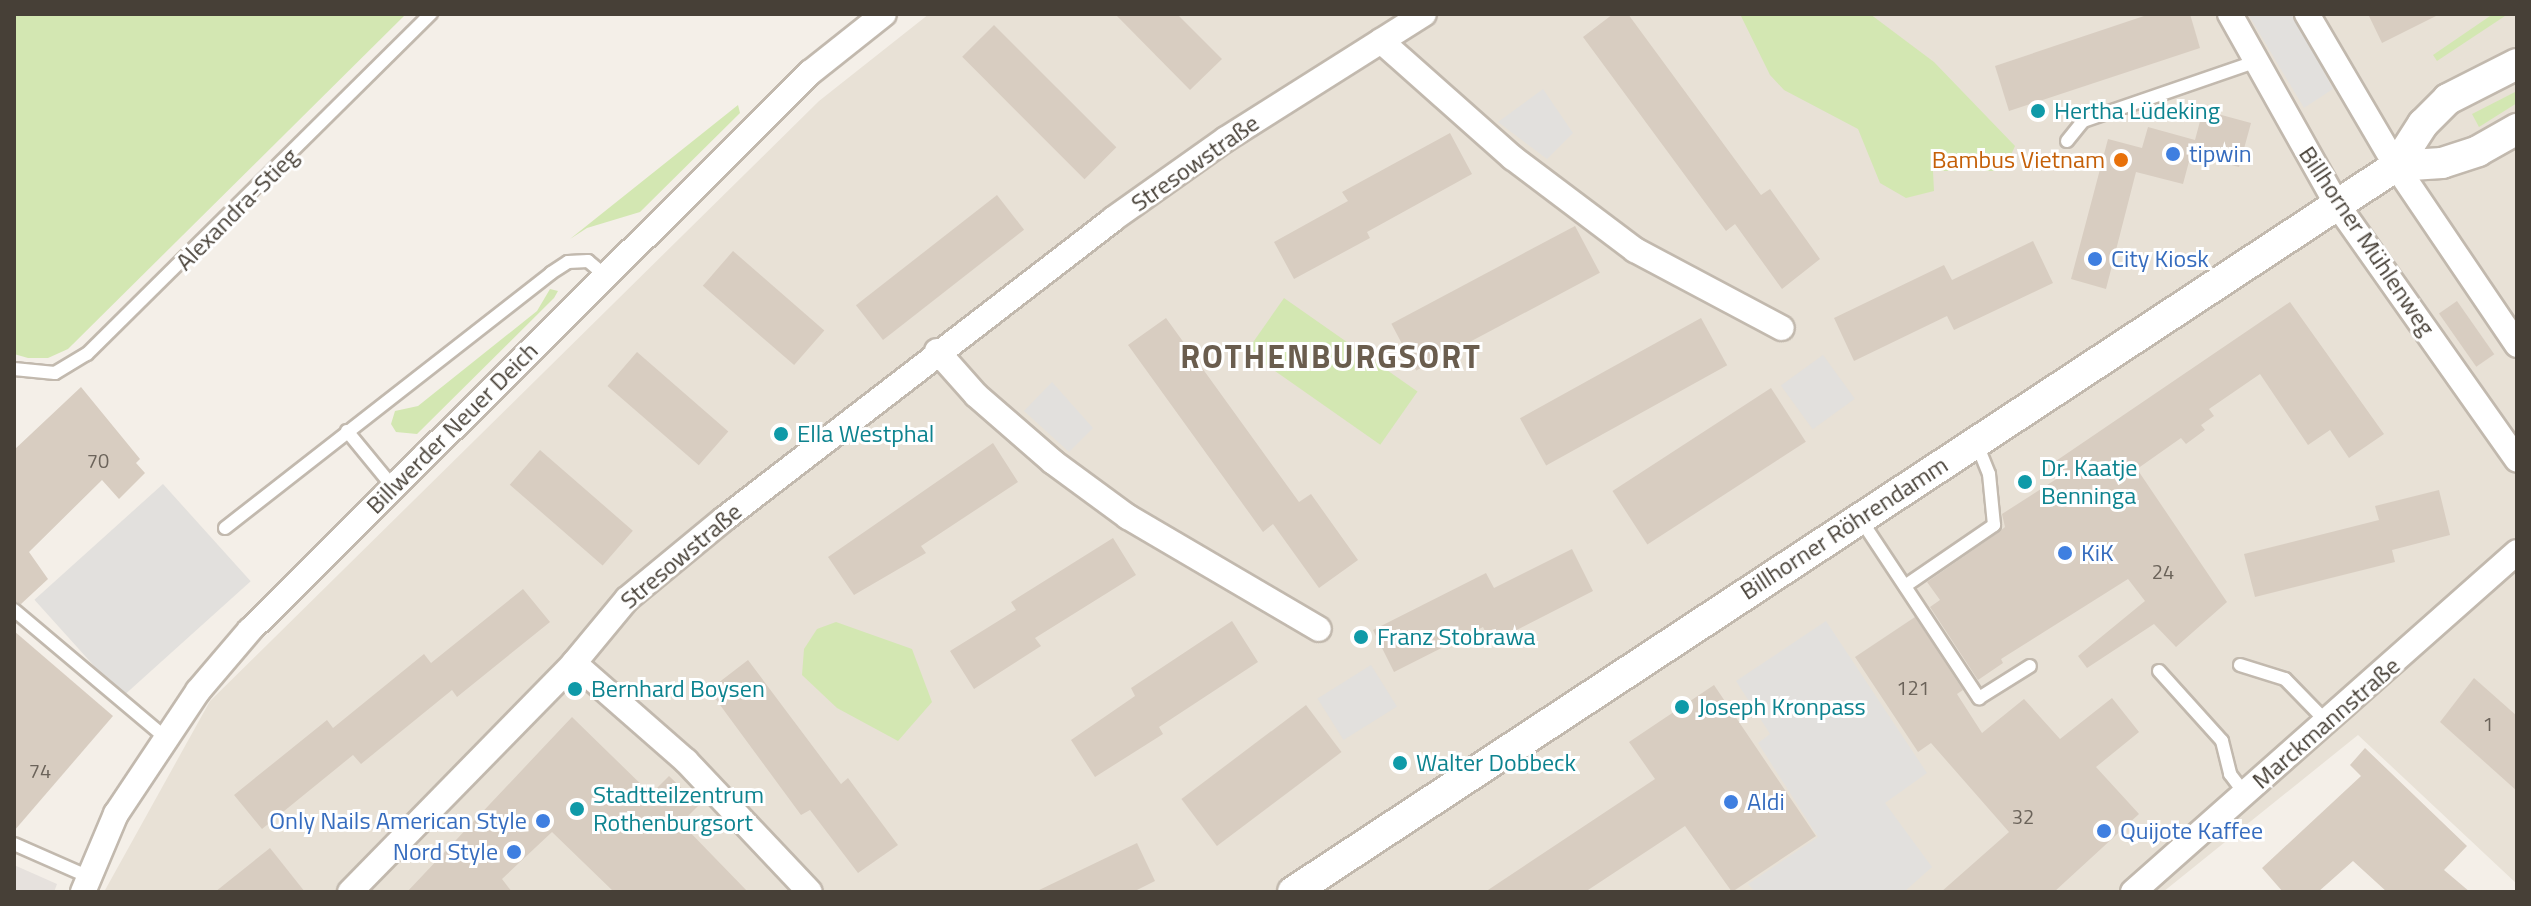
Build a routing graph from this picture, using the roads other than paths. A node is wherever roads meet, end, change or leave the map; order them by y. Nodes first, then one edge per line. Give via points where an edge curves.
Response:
1 (431, 14) edge
2 (884, 14) edge
3 (1424, 14) edge
4 (2230, 14) edge
5 (2307, 14) edge
6 (1381, 41) junction
7 (2254, 62) junction
8 (2517, 64) edge
9 (2517, 129) edge
10 (2067, 141) dead end
11 (2396, 166) junction
12 (2336, 203) junction
13 (606, 276) junction
14 (1782, 328) dead end
15 (2517, 345) edge
16 (937, 351) junction
17 (20, 371) edge
18 (347, 431) junction
19 (1975, 441) junction
20 (2517, 460) edge
21 (393, 487) junction
22 (1859, 517) junction
23 (225, 528) dead end
24 (2517, 552) edge
25 (1905, 586) junction
26 (14, 610) edge
27 (1319, 629) dead end
28 (574, 663) junction
29 (2240, 665) dead end
30 (2030, 666) dead end
31 (2159, 671) dead end
32 (2327, 722) junction
33 (166, 738) junction
34 (2245, 794) junction
35 (14, 844) edge
36 (86, 885) edge
37 (350, 892) edge
38 (810, 892) edge
39 (1293, 892) edge
40 (2133, 892) edge

1 - 17 lane, Alexandra-Stieg via 87,354 55,373
2 - 13 street, Billwerder Neuer Deich via 811,72
3 - 6 street, Stresowstraße
4 - 7 street, Billhorner Mühlenweg
5 - 11 street
6 - 14 street via 1513,158 1635,250
6 - 16 street, Stresowstraße via 1214,148
7 - 10 lane via 2083,121
7 - 12 street, Billhorner Mühlenweg
8 - 11 street, Billhorner Röhrendamm via 2448,99 2423,124
9 - 11 street, Billhorner Röhrendamm via 2442,163
11 - 12 street, Billhorner Röhrendamm
11 - 15 street
12 - 19 street, Billhorner Röhrendamm
12 - 20 street, Billhorner Mühlenweg
13 - 18 lane via 588,261 568,262
13 - 21 street, Billwerder Neuer Deich
16 - 27 street via 976,395 1078,481 1187,556
16 - 28 street, Stresowstraße via 627,599
18 - 21 lane
18 - 23 lane
19 - 22 street, Billhorner Röhrendamm
19 - 25 lane via 1989,474 1994,525
21 - 33 street, Billwerder Neuer Deich via 250,630
22 - 25 lane
22 - 39 street, Billhorner Röhrendamm
24 - 32 street, Marckmannstraße
25 - 30 lane via 1979,698
26 - 33 lane
28 - 37 street, Stresowstraße
28 - 38 street via 686,761
29 - 32 lane via 2285,679
31 - 34 lane via 2222,741 2230,774
32 - 34 street, Marckmannstraße
33 - 36 street, Billwerder Neuer Deich via 116,814
34 - 40 street, Marckmannstraße
35 - 36 lane

